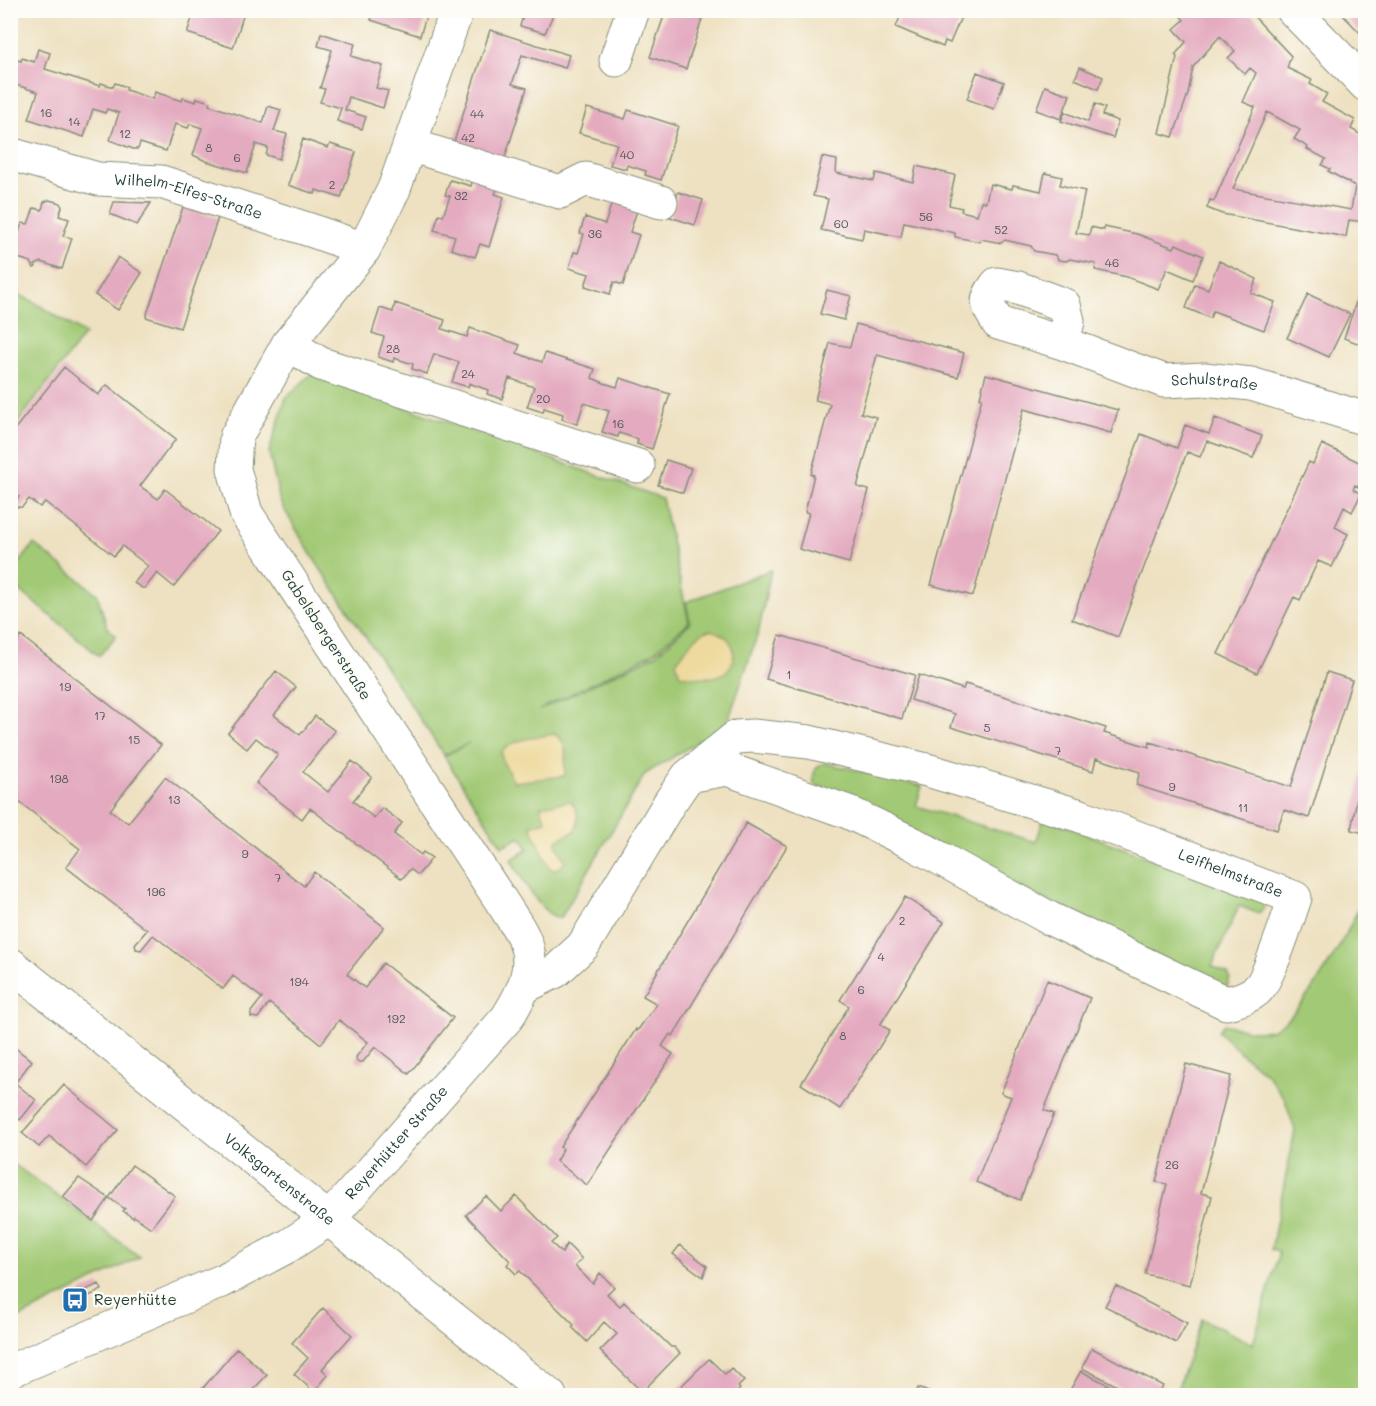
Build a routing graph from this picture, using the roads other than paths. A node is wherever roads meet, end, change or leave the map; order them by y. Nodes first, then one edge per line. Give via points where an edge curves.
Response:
1 (458, 10) edge
2 (633, 10) edge
3 (1293, 10) edge
4 (616, 60) dead end
5 (1365, 85) edge
6 (410, 145) junction
7 (10, 154) edge
8 (661, 202) dead end
9 (364, 249) junction
10 (1063, 343) dead end
11 (288, 344) junction
12 (1365, 419) edge
13 (638, 466) dead end
14 (809, 742) junction
15 (679, 789) junction
16 (791, 792) junction
17 (507, 910) joint
18 (10, 964) edge
19 (524, 987) junction
20 (329, 1219) junction
21 (10, 1371) edge
22 (550, 1395) edge

1 - 6 street, Gabelsbergerstraße
2 - 4 street
3 - 5 street
6 - 8 street via 560,192 586,179
6 - 9 street, Gabelsbergerstraße via 394,189
7 - 9 street, Wilhelm-Elfes-Straße via 98,179 161,182
9 - 11 street, Gabelsbergerstraße
10 - 12 street, Schulstraße via 1164,381 1251,384
11 - 13 street via 321,364
11 - 17 street, Gabelsbergerstraße via 236,437 234,469 246,513
14 - 15 street, Leifhelmstraße via 735,737
14 - 16 street
14 - 16 street, Leifhelmstraße via 927,770 1070,813 1295,898 1257,990 1226,1003 1049,918 848,812
15 - 16 street, Leifhelmstraße via 727,769
15 - 19 street via 583,946 556,971
17 - 19 street, Reyerhütter Straße via 525,940 530,964
18 - 20 street, Volksgartenstraße
19 - 20 street, Reyerhütter Straße via 507,1018
20 - 21 street, Reyerhütter Straße via 222,1281
20 - 22 street, Volksgartenstraße

